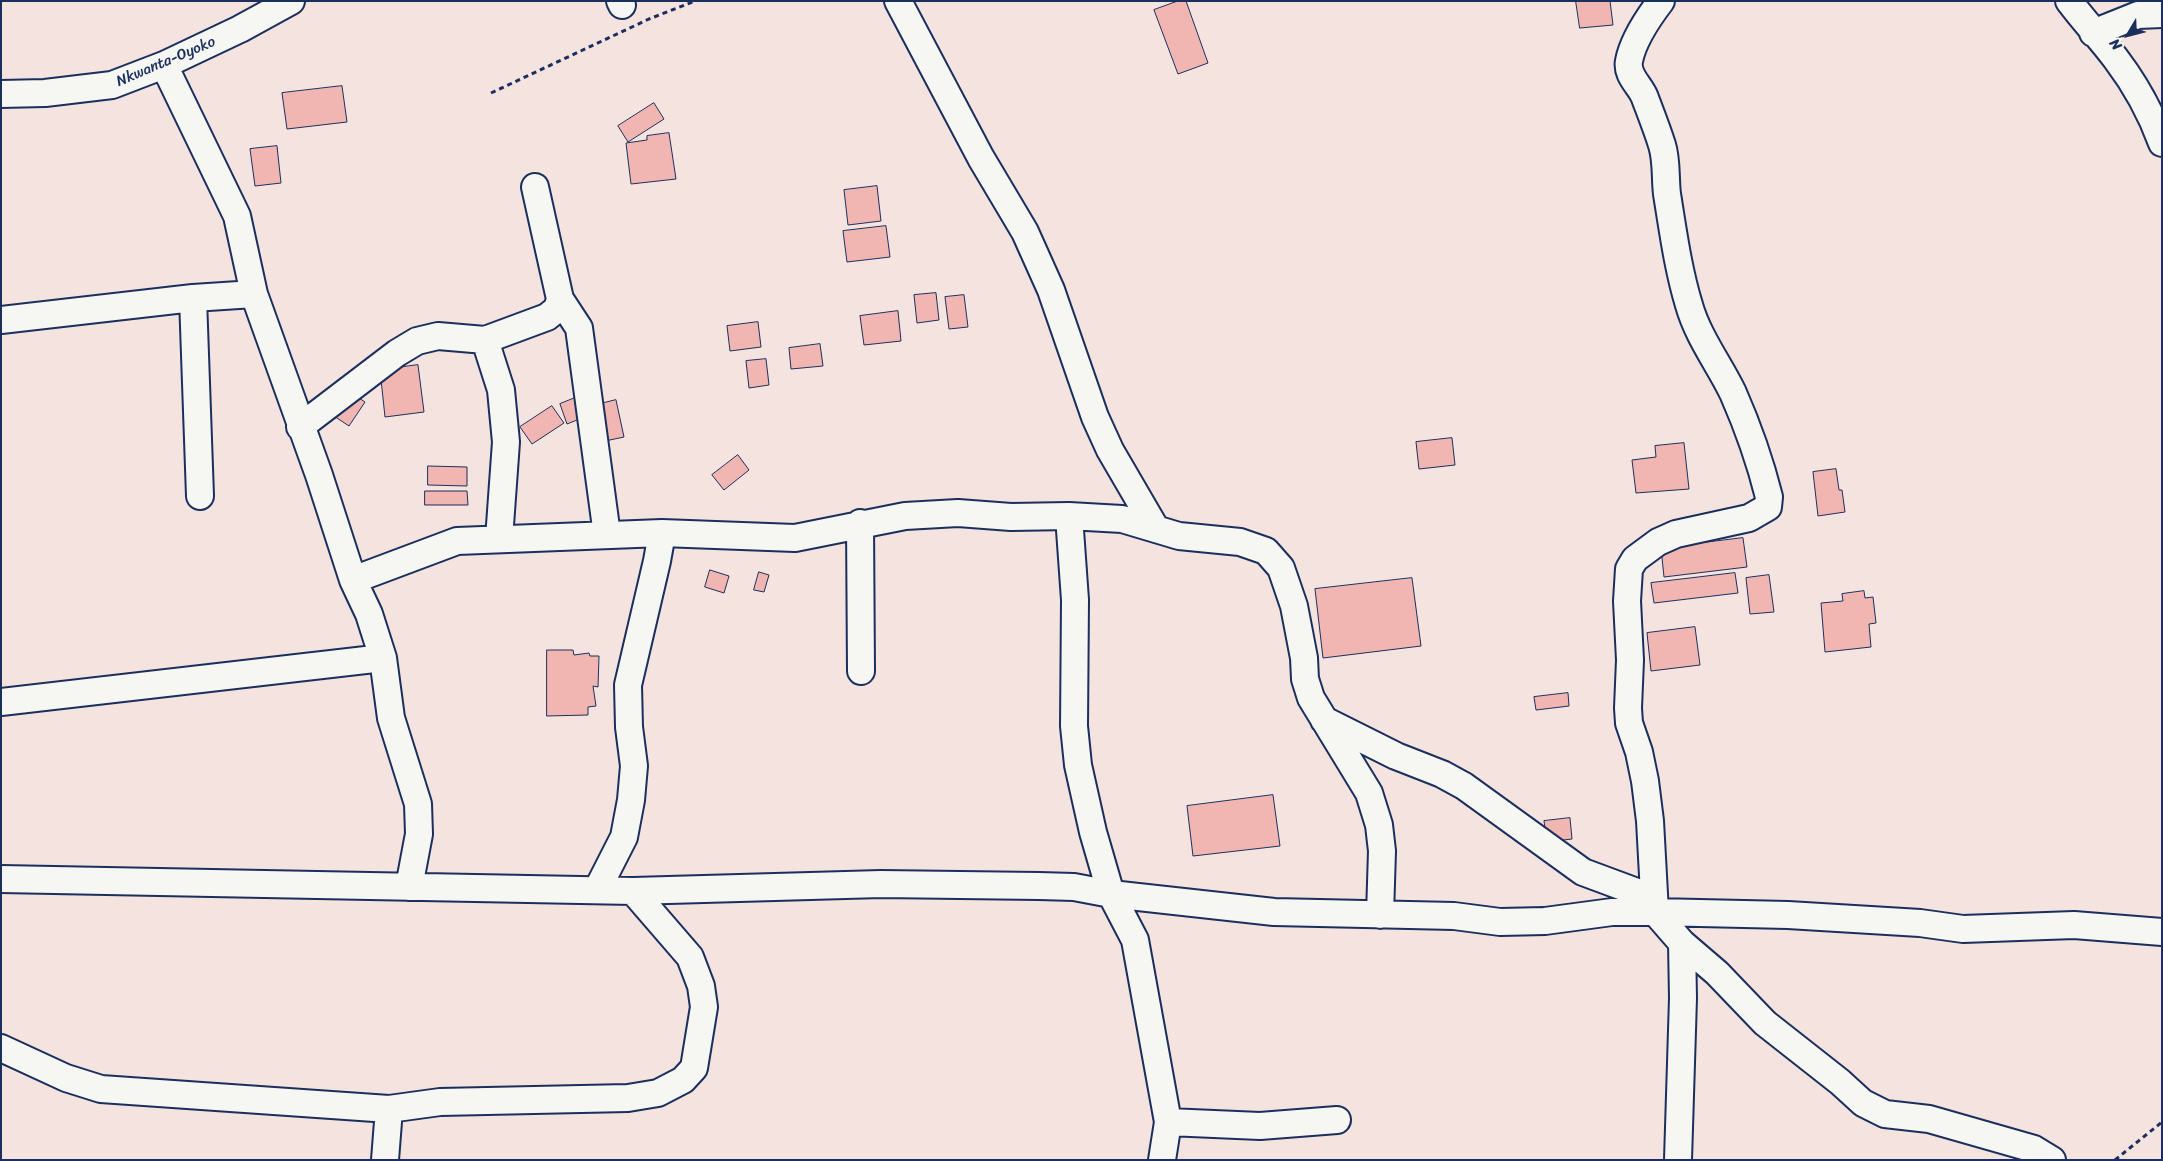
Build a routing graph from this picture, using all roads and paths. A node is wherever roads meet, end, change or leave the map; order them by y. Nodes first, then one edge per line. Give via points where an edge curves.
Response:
1 (291, 1) edge
2 (695, 1) edge
3 (898, 1) edge
4 (1661, 1) edge
5 (2069, 1) edge
6 (2162, 14) edge
7 (2093, 33) junction
8 (164, 65) junction
9 (491, 93) dead end
10 (1, 94) edge
11 (2162, 143) edge
12 (535, 187) dead end
13 (254, 294) junction
14 (193, 298) junction
15 (560, 299) junction
16 (1, 320) edge
17 (485, 340) junction
18 (300, 427) junction
19 (200, 496) dead end
20 (1069, 516) junction
21 (860, 523) junction
22 (1156, 529) junction
23 (662, 533) junction
24 (607, 535) junction
25 (499, 539) junction
26 (353, 580) junction
27 (383, 658) junction
28 (861, 671) dead end
29 (1, 702) edge
30 (1324, 720) junction
31 (1, 879) edge
32 (409, 887) junction
33 (597, 890) junction
34 (632, 891) junction
35 (1111, 894) junction
36 (1654, 905) junction
37 (1380, 915) junction
38 (2162, 932) edge
39 (1682, 943) junction
40 (1, 1048) edge
41 (389, 1109) junction
42 (1337, 1120) dead end
43 (1168, 1122) junction
44 (2162, 1122) edge
45 (385, 1160) edge
46 (1162, 1160) edge
47 (1678, 1160) edge
48 (2052, 1160) edge
49 (2115, 1160) edge

1 - 8 street, Nkwanta-Oyoko
2 - 9 path via 649,19
3 - 22 street via 981,158 1025,232 1051,290 1095,417 1110,450
4 - 36 street via 1646,22 1634,48 1629,71 1645,97 1666,159 1667,191 1689,307 1732,392 1750,435 1769,497 1768,507 1749,518 1676,534 1658,542 1635,559 1629,570 1629,716 1646,781
5 - 7 street
6 - 7 street via 2138,15
7 - 11 street via 2116,59 2140,96
8 - 10 street, Nkwanta-Oyoko via 112,85 45,93
8 - 13 street via 237,216
12 - 15 street
13 - 14 street
13 - 18 street
14 - 16 street
14 - 19 street
15 - 17 street via 557,309 547,317
15 - 24 street via 579,328
17 - 18 street via 438,336 417,341 397,352
17 - 25 street via 501,390 506,442
18 - 26 street
20 - 21 street via 1012,517 958,513
20 - 22 street via 1122,519
20 - 35 street via 1075,600 1074,726 1078,765
21 - 23 street via 795,538
21 - 28 street
22 - 30 street via 1179,536 1240,542 1266,550 1281,568 1294,606 1305,679 1311,698
23 - 24 street
23 - 33 street via 628,685 634,766 632,800 624,837
24 - 25 street
25 - 26 street via 457,541
26 - 27 street via 369,614
27 - 29 street
27 - 32 street via 391,718 418,804 419,834
30 - 36 street via 1464,786 1583,872
30 - 37 street via 1369,793 1379,825 1382,851
31 - 32 street
32 - 33 street
33 - 34 street
34 - 35 street via 881,884 1074,886
34 - 41 street via 690,957 701,986 704,1008 694,1068 683,1080 658,1093 628,1098 440,1102
35 - 37 street via 1274,912
35 - 43 street via 1135,940
36 - 37 street via 1545,921 1500,922 1454,916
36 - 38 street via 1920,923 1962,929 2074,925
36 - 39 street
39 - 47 street
39 - 48 street via 1717,973 1765,1023 1863,1103 1885,1114 1928,1118 2034,1150
40 - 41 street via 66,1078 101,1089
41 - 45 street
42 - 43 street via 1260,1126
43 - 46 street
44 - 49 path

